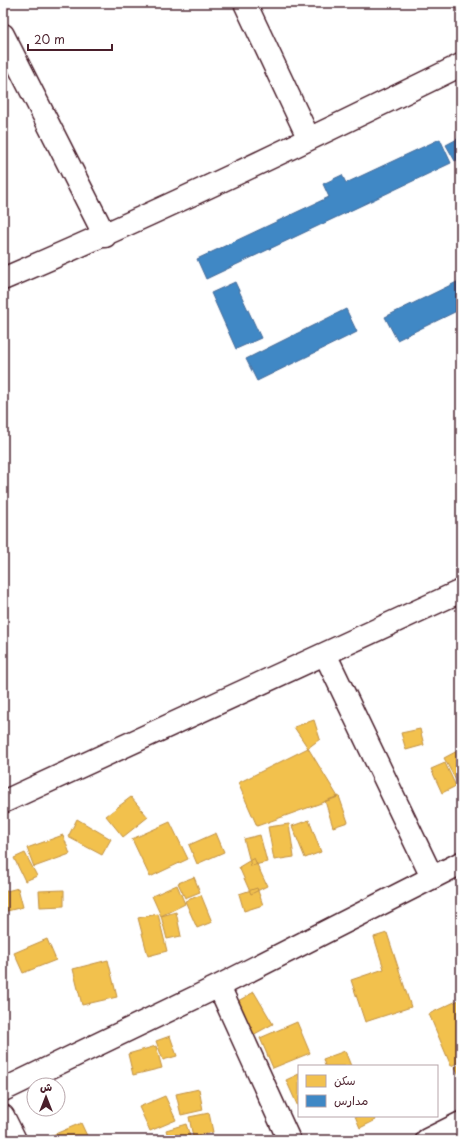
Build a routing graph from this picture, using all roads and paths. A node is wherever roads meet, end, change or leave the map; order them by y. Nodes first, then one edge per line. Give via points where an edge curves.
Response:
1 (245, 3) edge
2 (3, 35) edge
3 (461, 65) edge
4 (310, 139) junction
5 (105, 236) junction
6 (3, 280) edge
7 (461, 591) edge
8 (325, 654) junction
9 (3, 802) edge
10 (461, 863) edge
11 (432, 877) junction
12 (218, 986) junction
13 (3, 1090) edge
14 (3, 1116) edge
15 (461, 1123) edge
16 (15, 1140) edge
17 (289, 1140) edge
18 (428, 1140) edge

1 - 4 street
2 - 5 street
3 - 4 street
4 - 5 street
5 - 6 street
7 - 8 street
8 - 9 street
8 - 11 street
10 - 11 street
11 - 12 street
12 - 13 street
12 - 17 street
14 - 16 street
15 - 18 street

